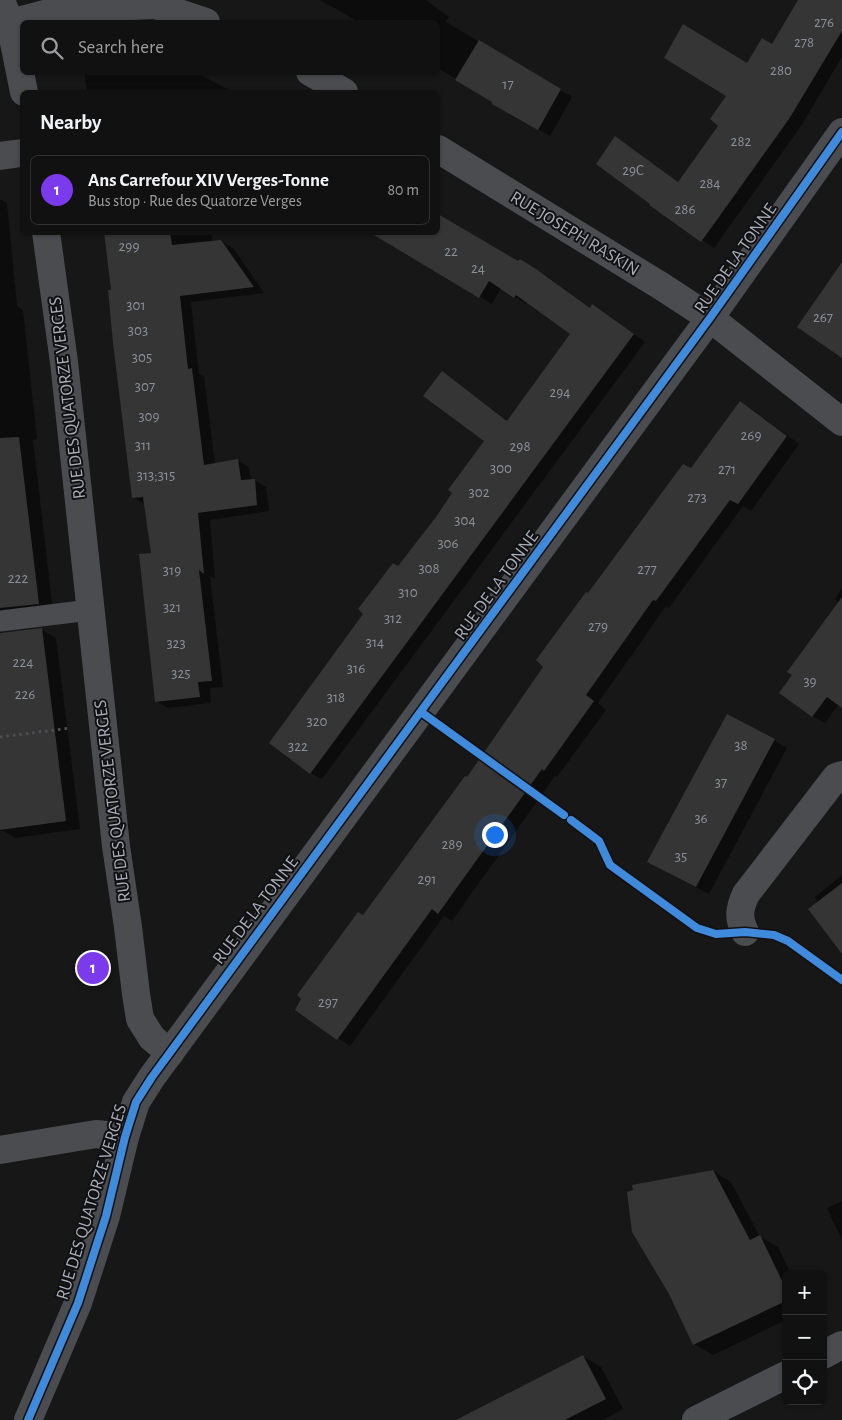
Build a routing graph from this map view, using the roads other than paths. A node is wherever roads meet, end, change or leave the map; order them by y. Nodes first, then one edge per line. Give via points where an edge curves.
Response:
1 (6, 12) edge
2 (200, 20) edge
3 (20, 74) edge
4 (20, 75) edge
5 (315, 75) edge
6 (24, 90) edge
7 (341, 90) edge
8 (842, 132) edge
9 (440, 150) edge
10 (20, 153) edge
11 (0, 156) edge
12 (46, 235) edge
13 (710, 318) junction
14 (842, 422) edge
15 (90, 610) junction
16 (0, 622) edge
17 (842, 775) edge
18 (745, 932) dead end
19 (170, 1053) junction
20 (125, 1137) junction
21 (0, 1150) edge
22 (842, 1345) edge
23 (827, 1354) edge
24 (782, 1378) edge
25 (28, 1420) edge
26 (696, 1420) edge

1 - 2 street via 155,5
1 - 3 street
4 - 6 street
5 - 7 street
8 - 13 street, RUE DE LA TONNE
9 - 13 street, RUE JOSEPH RASKIN
10 - 11 street
12 - 15 street, RUE DES QUATORZE VERGES via 64,362
13 - 14 street, RUE JOSEPH RASKIN
13 - 19 street, RUE DE LA TONNE
15 - 16 lane
15 - 19 street, RUE DES QUATORZE VERGES via 116,846 140,1019 152,1038
17 - 18 street via 836,777 746,894 740,908 740,921
19 - 20 street, RUE DES QUATORZE VERGES via 136,1102
20 - 21 street via 96,1134
20 - 25 street, RUE DES QUATORZE VERGES via 93,1260
22 - 23 street
24 - 26 street

